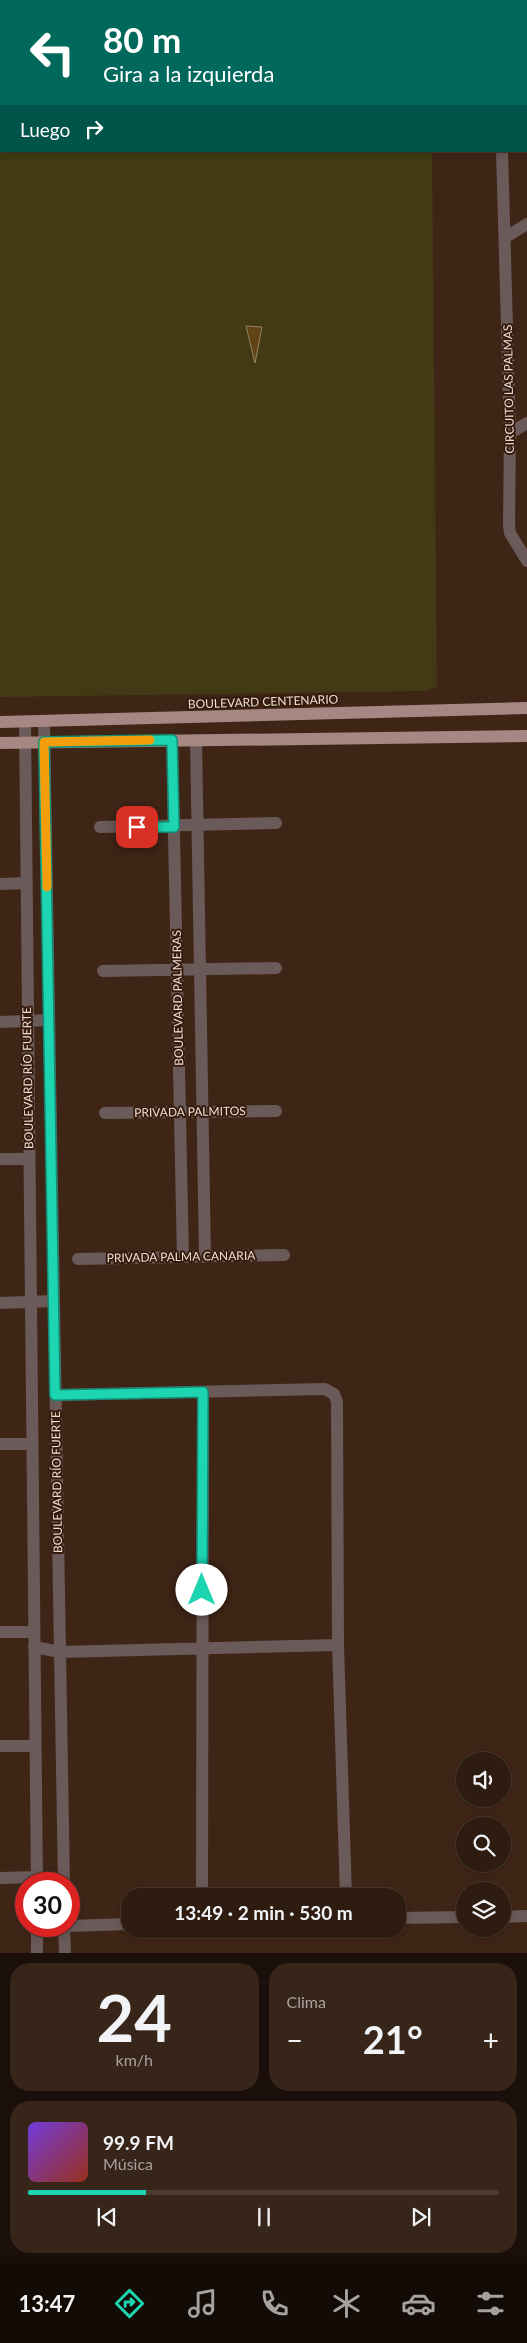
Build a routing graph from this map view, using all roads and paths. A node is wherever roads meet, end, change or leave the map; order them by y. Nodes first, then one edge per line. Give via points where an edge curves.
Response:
1 (502, 152) edge
2 (527, 224) edge
3 (506, 237) junction
4 (527, 422) edge
5 (510, 433) junction
6 (527, 561) edge
7 (527, 708) edge
8 (44, 721) junction
9 (0, 722) edge
10 (25, 722) junction
11 (527, 736) edge
12 (172, 740) junction
13 (196, 740) junction
14 (44, 742) junction
15 (0, 743) edge
16 (25, 743) junction
17 (276, 823) dead end
18 (198, 825) junction
19 (100, 827) dead end
20 (174, 827) junction
21 (0, 884) edge
22 (26, 884) junction
23 (276, 968) dead end
24 (200, 969) junction
25 (177, 970) junction
26 (103, 971) dead end
27 (49, 1020) junction
28 (28, 1021) junction
29 (0, 1022) edge
30 (276, 1111) dead end
31 (180, 1112) junction
32 (203, 1112) junction
33 (105, 1113) dead end
34 (0, 1159) edge
35 (29, 1159) junction
36 (284, 1254) dead end
37 (205, 1256) junction
38 (184, 1257) junction
39 (78, 1259) dead end
40 (54, 1301) junction
41 (31, 1302) junction
42 (0, 1303) edge
43 (203, 1392) junction
44 (55, 1395) junction
45 (0, 1444) edge
46 (32, 1444) junction
47 (0, 1632) edge
48 (34, 1632) junction
49 (338, 1645) junction
50 (34, 1648) junction
51 (201, 1649) junction
52 (60, 1652) junction
53 (0, 1746) edge
54 (35, 1746) junction
55 (37, 1872) edge
56 (64, 1872) edge
57 (0, 1878) edge
58 (15, 1879) edge
59 (202, 1888) edge
60 (346, 1888) edge
61 (527, 1916) edge
62 (456, 1917) edge
63 (511, 1917) edge
64 (406, 1918) edge
65 (121, 1924) edge
66 (80, 1926) edge
67 (37, 1937) edge
68 (64, 1937) edge
69 (37, 1953) edge
70 (65, 1953) edge

1 - 3 street, CIRCUITO LAS PALMAS
2 - 3 street
3 - 5 street, CIRCUITO LAS PALMAS
4 - 5 street
5 - 6 street, CIRCUITO LAS PALMAS via 510,533
7 - 8 main road, BOULEVARD CENTENARIO
8 - 10 main road, BOULEVARD CENTENARIO
8 - 14 street, BOULEVARD RÍO FUERTE
9 - 10 main road, BOULEVARD CENTENARIO
10 - 16 street, BOULEVARD RÍO FUERTE
11 - 13 main road
12 - 13 main road
12 - 14 main road
12 - 20 street, BOULEVARD PALMERAS
13 - 18 street, BOULEVARD PALMERAS
14 - 16 main road
14 - 27 street, BOULEVARD RÍO FUERTE
15 - 16 main road
16 - 22 street, BOULEVARD RÍO FUERTE
17 - 18 street
18 - 20 street
18 - 24 street, BOULEVARD PALMERAS
19 - 20 street
20 - 25 street, BOULEVARD PALMERAS
21 - 22 street
22 - 28 street, BOULEVARD RÍO FUERTE
23 - 24 street
24 - 25 street
24 - 32 street, BOULEVARD PALMERAS
25 - 26 street
25 - 31 street, BOULEVARD PALMERAS
27 - 28 street
27 - 40 street, BOULEVARD RÍO FUERTE
28 - 29 street
28 - 35 street, BOULEVARD RÍO FUERTE
30 - 32 street, PRIVADA PALMITOS
31 - 32 street, PRIVADA PALMITOS
31 - 33 street, PRIVADA PALMITOS
31 - 38 street, BOULEVARD PALMERAS
32 - 37 street, BOULEVARD PALMERAS
34 - 35 street
35 - 41 street, BOULEVARD RÍO FUERTE
36 - 37 street, PRIVADA PALMA CANARIA
37 - 38 street, PRIVADA PALMA CANARIA
38 - 39 street, PRIVADA PALMA CANARIA
40 - 41 street
40 - 44 street, BOULEVARD RÍO FUERTE
41 - 42 street
41 - 46 street, BOULEVARD RÍO FUERTE
43 - 44 street
43 - 49 street via 325,1390 334,1394 337,1402
43 - 51 street
44 - 52 street, BOULEVARD RÍO FUERTE
45 - 46 street
46 - 48 street, BOULEVARD RÍO FUERTE
47 - 48 street
48 - 50 street, BOULEVARD RÍO FUERTE
49 - 51 street
49 - 60 street
50 - 52 street
50 - 54 street, BOULEVARD RÍO FUERTE
51 - 52 street
51 - 59 street
52 - 56 street, BOULEVARD RÍO FUERTE
53 - 54 street
54 - 55 street, BOULEVARD RÍO FUERTE
57 - 58 street
61 - 63 street
62 - 64 street
65 - 66 street
67 - 69 street
68 - 70 street

